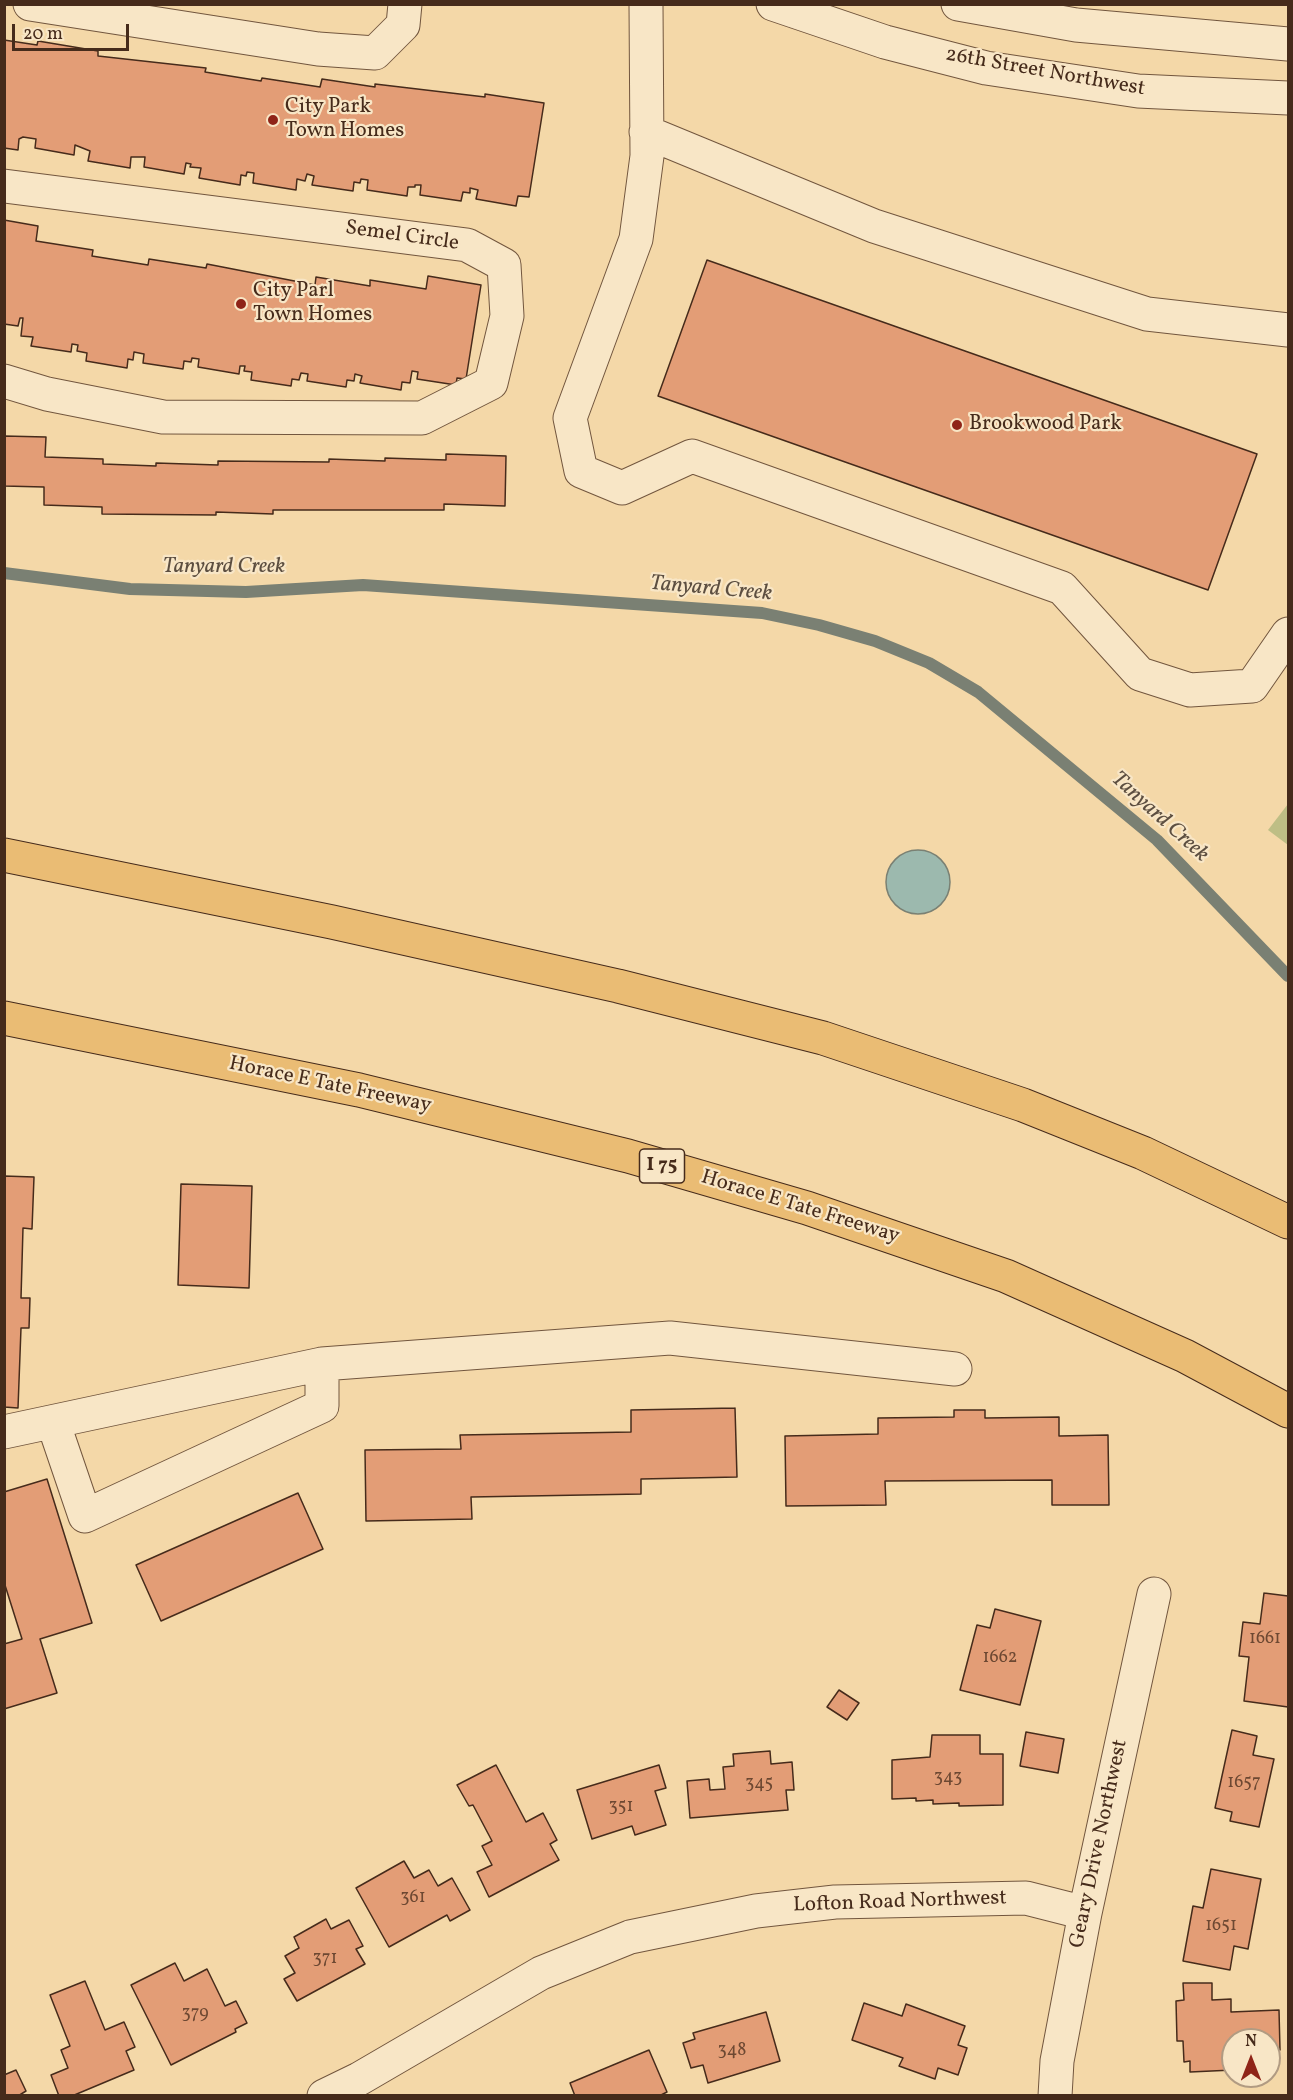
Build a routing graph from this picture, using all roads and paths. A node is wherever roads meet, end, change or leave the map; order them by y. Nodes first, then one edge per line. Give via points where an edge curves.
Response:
1 (30, 4) edge
2 (405, 4) edge
3 (646, 4) edge
4 (773, 4) edge
5 (958, 4) edge
6 (1288, 44) edge
7 (1288, 98) edge
8 (646, 132) junction
9 (4, 186) edge
10 (1288, 330) edge
11 (4, 381) edge
12 (1288, 634) edge
13 (4, 855) edge
14 (4, 1018) edge
15 (1288, 1222) edge
16 (322, 1364) junction
17 (955, 1369) dead end
18 (1288, 1411) edge
19 (53, 1422) junction
20 (4, 1432) edge
21 (1154, 1594) dead end
22 (1085, 1913) junction
23 (324, 2096) edge
24 (1055, 2096) edge

1 - 2 street via 318,49 375,53 403,25
3 - 8 street
4 - 7 street, 26th Street Northwest via 885,42 986,68 1138,91
5 - 6 street via 1076,25
8 - 10 street via 874,226 1147,314
8 - 12 street via 647,156 636,239 570,418 581,471 622,488 692,456 1062,588 1140,674 1190,690 1252,686
9 - 11 street, Semel Circle via 467,245 504,265 507,316 491,383 422,418 163,417 47,394
13 - 15 highway via 332,922 618,986 823,1038 1023,1105 1143,1153
14 - 18 highway, Horace E Tate Freeway / I 75 via 359,1090 628,1156 807,1208 1006,1276 1185,1356
16 - 17 street via 669,1338
16 - 19 street
16 - 19 street via 322,1406 85,1515
19 - 20 street
21 - 22 street, Geary Drive Northwest
22 - 23 street, Lofton Road Northwest via 1026,1898 835,1902 756,1911 630,1937 541,1973
22 - 24 street, Geary Drive Northwest via 1057,2061

